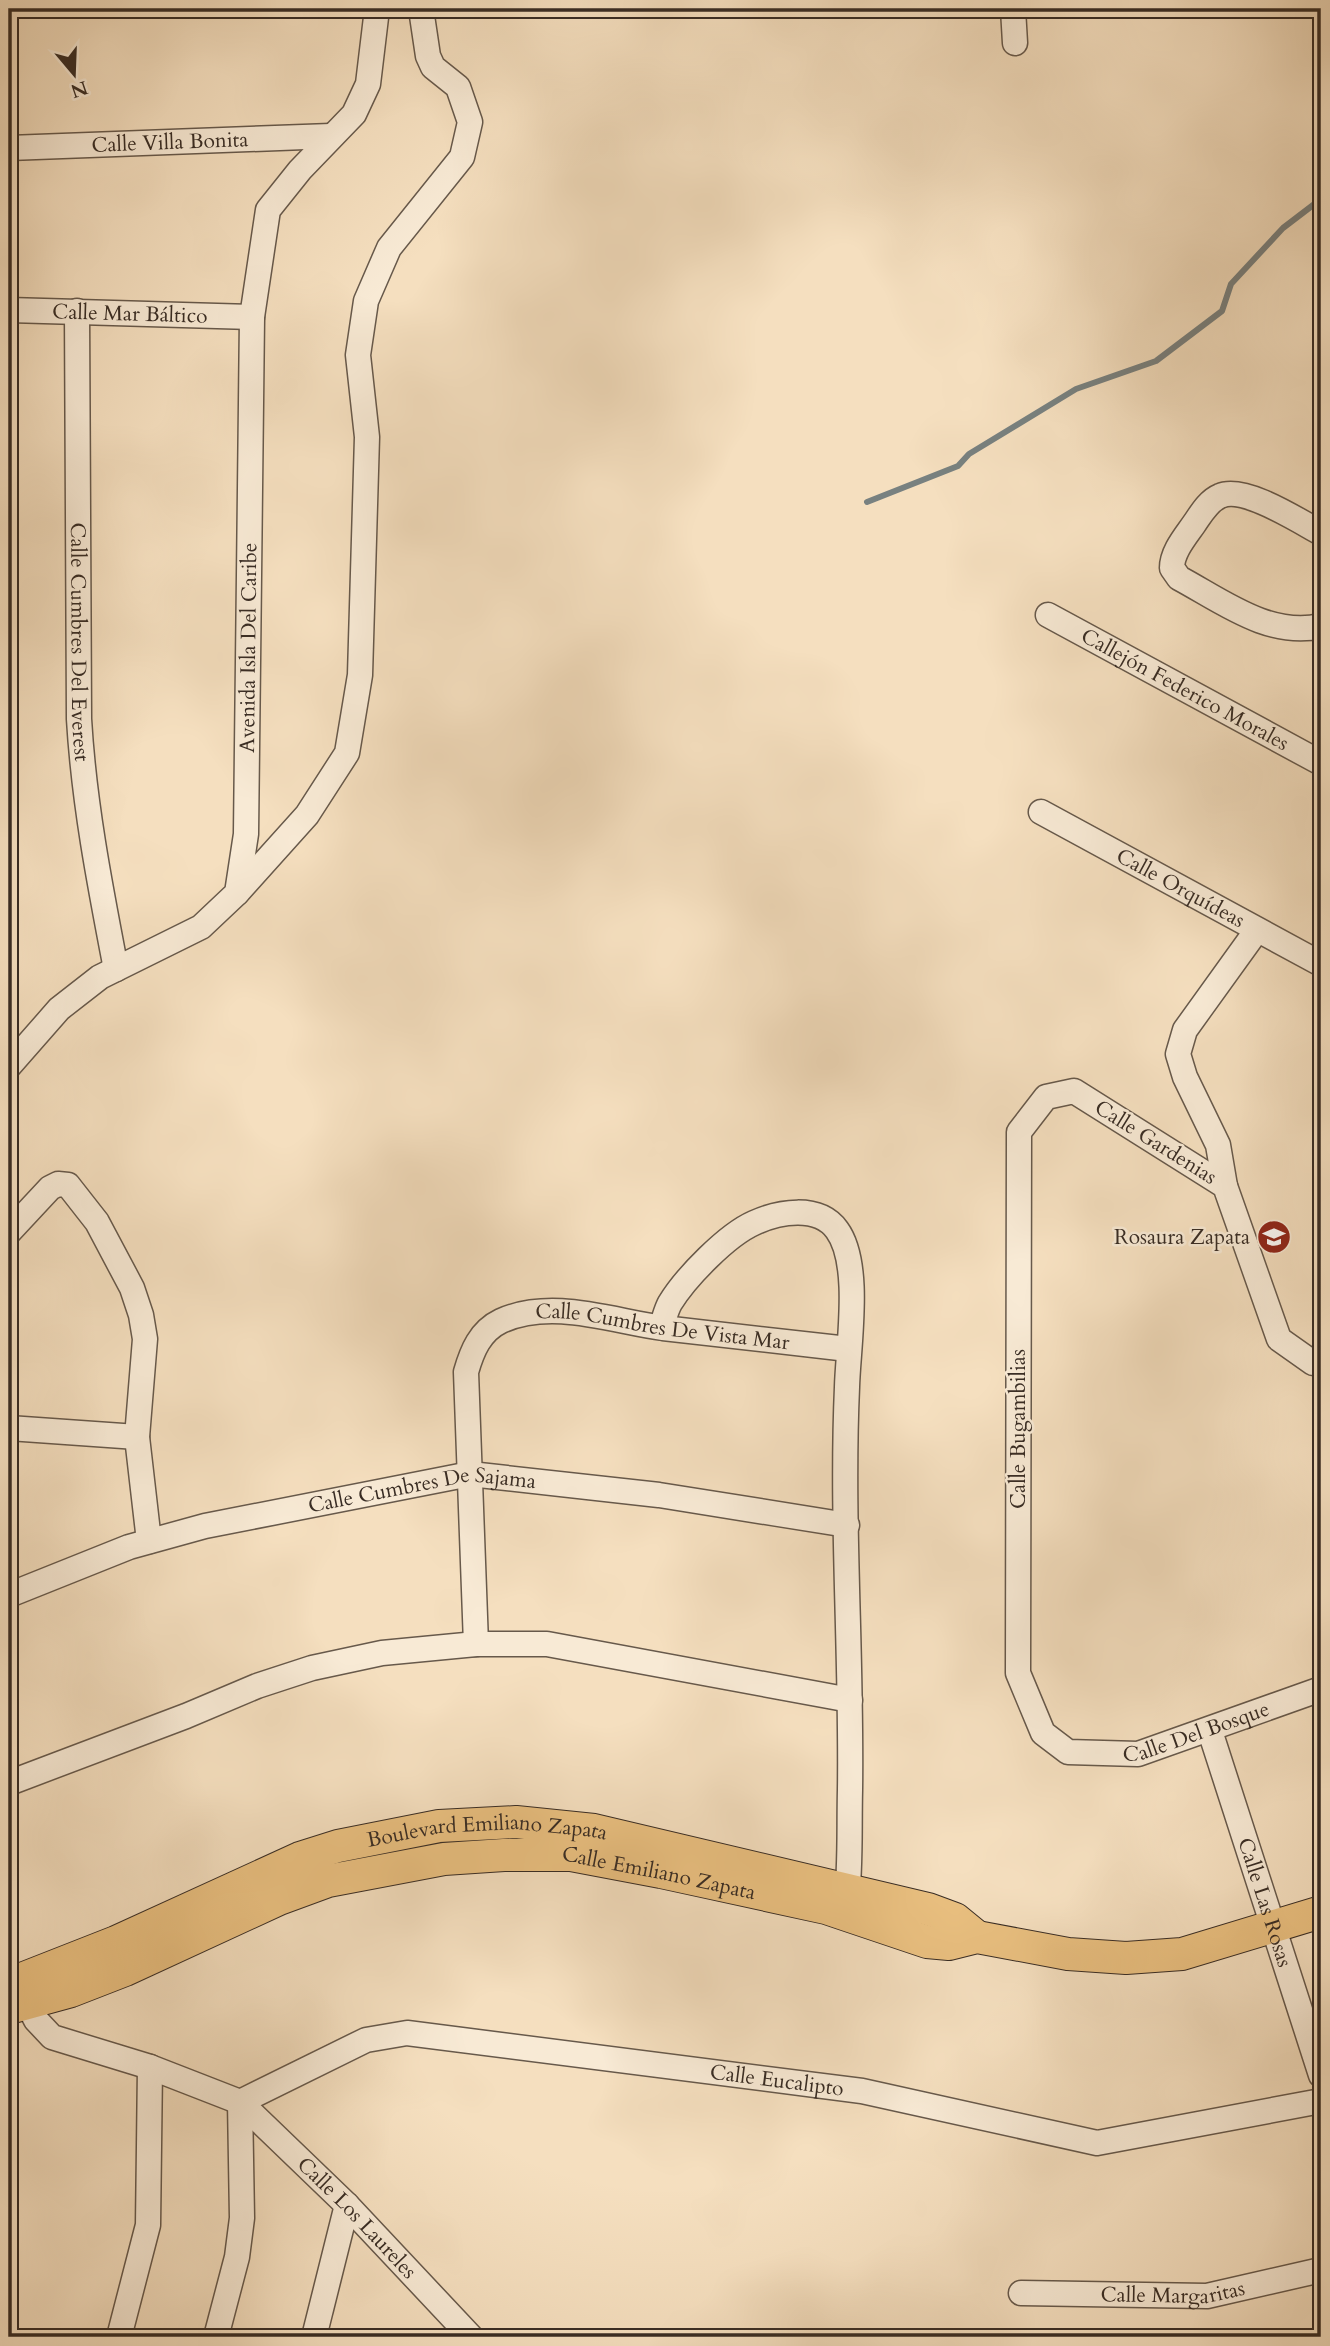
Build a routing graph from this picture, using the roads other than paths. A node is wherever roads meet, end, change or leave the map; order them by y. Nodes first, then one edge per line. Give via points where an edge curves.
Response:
1 (377, 9) edge
2 (421, 9) edge
3 (1013, 9) edge
4 (1015, 43) dead end
5 (331, 136) junction
6 (9, 148) edge
7 (9, 310) edge
8 (77, 311) junction
9 (252, 317) junction
10 (1321, 533) edge
11 (1048, 615) dead end
12 (1321, 626) edge
13 (1321, 763) edge
14 (1041, 812) dead end
15 (237, 893) junction
16 (1257, 930) junction
17 (1321, 964) edge
18 (116, 969) junction
19 (9, 1066) edge
20 (1045, 1097) joint
21 (1224, 1186) junction
22 (9, 1232) edge
23 (661, 1327) junction
24 (848, 1349) junction
25 (1321, 1363) edge
26 (9, 1428) edge
27 (137, 1437) junction
28 (470, 1474) junction
29 (847, 1525) junction
30 (149, 1541) junction
31 (9, 1595) edge
32 (476, 1644) junction
33 (1321, 1689) edge
34 (850, 1700) junction
35 (1210, 1731) junction
36 (1068, 1752) joint
37 (9, 1783) edge
38 (847, 1903) junction
39 (1321, 1912) edge
40 (1273, 1928) junction
41 (15, 1994) edge
42 (150, 2067) junction
43 (1321, 2075) edge
44 (1321, 2101) edge
45 (240, 2102) junction
46 (347, 2205) junction
47 (1321, 2270) edge
48 (1021, 2293) dead end
49 (119, 2337) edge
50 (215, 2337) edge
51 (314, 2337) edge
52 (471, 2337) edge

1 - 5 street, Avenida Isla Del Caribe via 368,84 354,114
2 - 15 street via 433,67 458,87 470,122 462,157 389,248 366,301 358,355 367,438 360,675 347,753 307,816
3 - 4 street
5 - 6 street, Calle Villa Bonita
5 - 9 street, Avenida Isla Del Caribe via 268,211
7 - 8 street, Calle Mar Báltico
8 - 9 street, Calle Mar Báltico
8 - 18 street, Calle Cumbres Del Everest via 82,776
9 - 15 street, Avenida Isla Del Caribe via 246,834
10 - 12 street via 1263,503 1221,495 1210,502 1174,554 1172,568 1179,578 1263,623 1288,629
11 - 13 street, Callejón Federico Morales
14 - 16 street, Calle Orquídeas
15 - 18 street via 201,927
16 - 17 street, Calle Orquídeas
16 - 21 street via 1185,1030 1178,1054 1218,1145
18 - 19 street via 59,1009
20 - 21 street, Calle Gardenias via 1074,1091
20 - 36 street, Calle Bugambilias via 1019,1132 1018,1674 1043,1733
21 - 25 street, Calle Gardenias via 1279,1339 1313,1363
22 - 27 street via 58,1184 68,1185 97,1222 141,1315 145,1339
23 - 24 street, Calle Cumbres De Vista Mar
23 - 24 street via 670,1303 708,1258 744,1227 774,1214 800,1213 820,1217 837,1229 845,1246 851,1282
23 - 28 street, Calle Cumbres De Vista Mar via 558,1311 500,1321 483,1334 466,1372
24 - 29 street
26 - 27 street
27 - 30 street
28 - 29 street, Calle Cumbres De Sajama via 660,1495
28 - 30 street, Calle Cumbres De Sajama via 231,1520
28 - 32 street
29 - 34 street
30 - 31 street, Calle Cumbres De Sajama
32 - 34 street via 547,1644
32 - 37 street via 382,1653 312,1668
33 - 35 street, Calle Del Bosque
34 - 38 street
35 - 36 street, Calle Del Bosque via 1138,1754
35 - 40 street, Calle Las Rosas
38 - 40 main road, Calle Emiliano Zapata via 927,1942 949,1944 976,1937 1068,1954 1126,1958 1182,1954
38 - 41 main road, Calle Emiliano Zapata via 570,1855 444,1859 328,1881 71,1991
39 - 40 main road, Calle Emiliano Zapata
40 - 43 street, Calle Las Rosas
41 - 42 street via 42,2030 52,2036
42 - 45 street
42 - 49 street via 148,2225
44 - 45 street, Calle Eucalipto via 1097,2143 862,2091 407,2033 366,2040
45 - 46 street, Calle Los Laureles
45 - 50 street via 242,2218 237,2258
46 - 51 street
46 - 52 street, Calle Los Laureles
47 - 48 street, Calle Margaritas via 1208,2296

